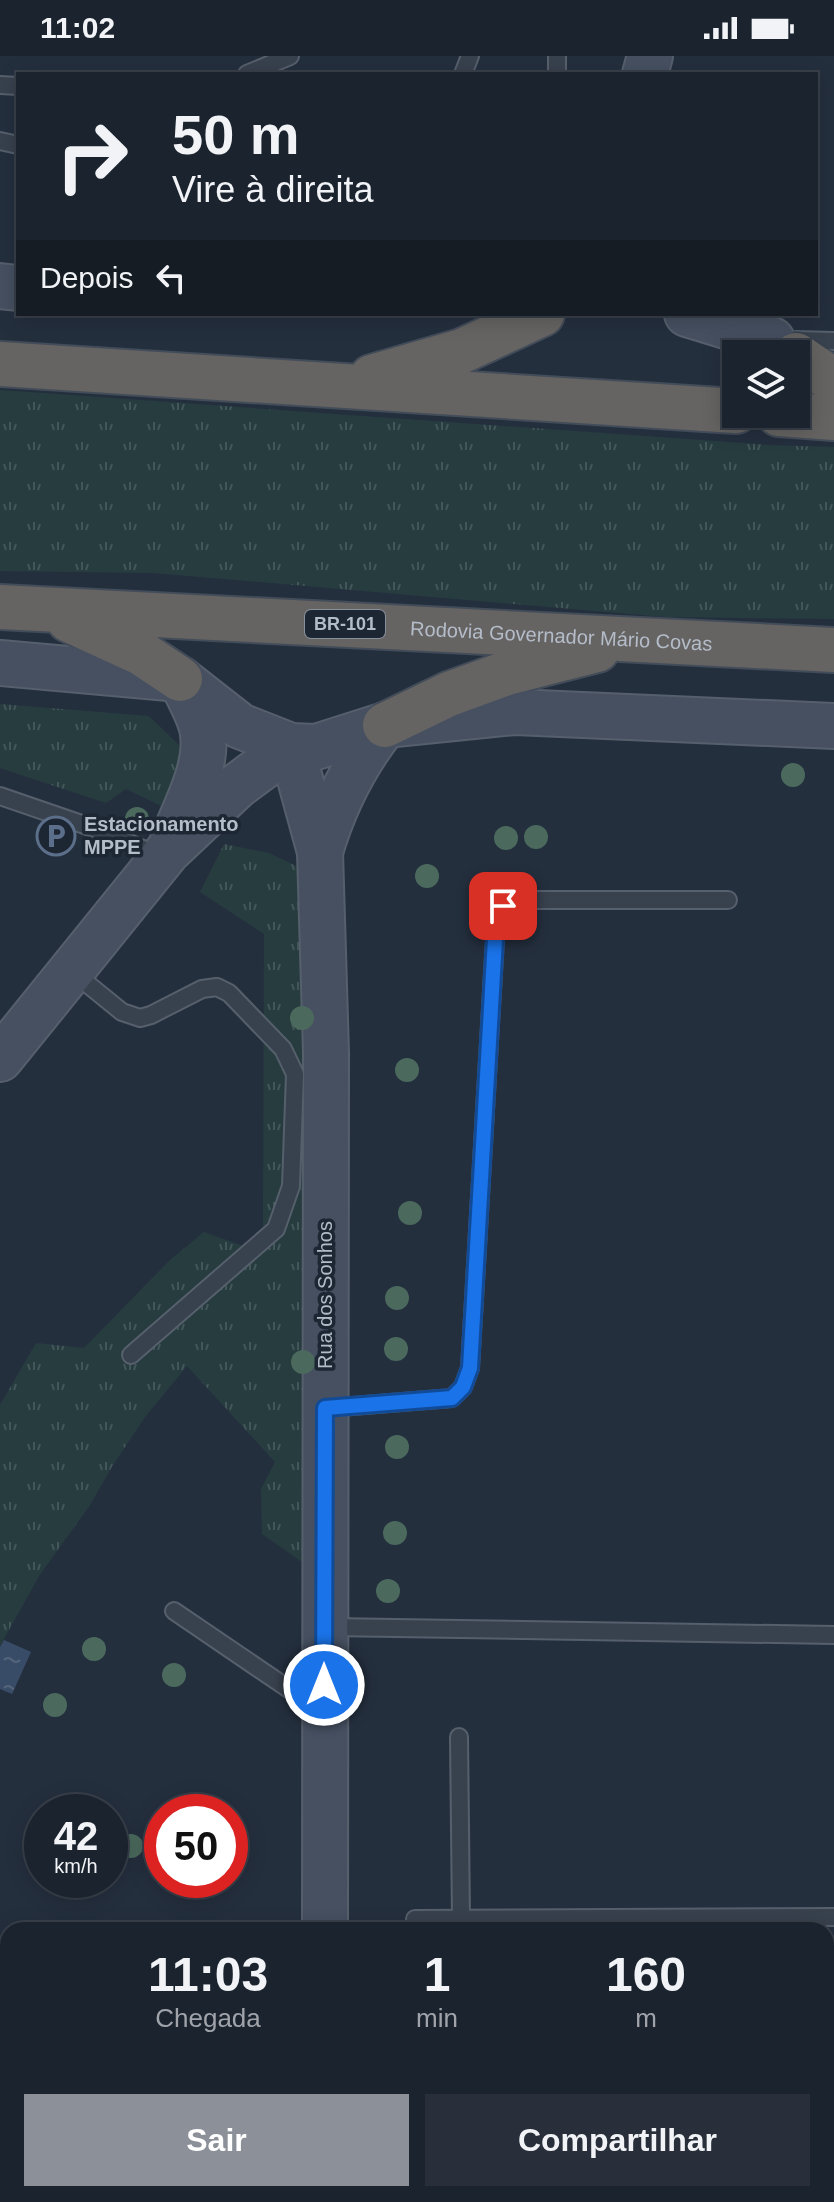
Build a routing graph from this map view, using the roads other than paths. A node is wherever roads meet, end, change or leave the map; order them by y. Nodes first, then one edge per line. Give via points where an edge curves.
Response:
1 (290, 56) edge
2 (252, 72) edge
3 (538, 316) edge
4 (693, 316) edge
5 (735, 316) edge
6 (759, 340) edge
7 (772, 340) edge
8 (834, 341) edge
9 (810, 346) edge
10 (0, 364) edge
11 (810, 365) edge
12 (834, 381) edge
13 (341, 386) junction
14 (722, 410) edge
15 (810, 416) edge
16 (834, 418) edge
17 (0, 607) edge
18 (48, 611) junction
19 (642, 639) junction
20 (834, 650) edge
21 (0, 663) edge
22 (180, 679) junction
23 (385, 725) junction
24 (834, 726) edge
25 (291, 746) junction
26 (0, 796) edge
27 (320, 852) junction
28 (166, 855) junction
29 (728, 900) dead end
30 (71, 971) junction
31 (0, 1059) edge
32 (131, 1355) dead end
33 (325, 1408) junction
34 (174, 1611) dead end
35 (323, 1627) junction
36 (834, 1635) edge
37 (324, 1713) junction
38 (459, 1737) dead end
39 (834, 1917) edge
40 (415, 1919) dead end
41 (461, 1919) junction
42 (325, 1922) edge
43 (535, 1922) edge
44 (656, 1922) edge

1 - 2 lane
3 - 13 highway via 462,351
4 - 6 main road
5 - 7 main road
8 - 9 lane
10 - 13 highway
11 - 12 highway
13 - 14 highway
15 - 16 highway
17 - 18 highway, Rodovia Governador Mário Covas / BR-101
18 - 19 highway, Rodovia Governador Mário Covas / BR-101
18 - 22 highway via 141,653
19 - 20 highway, Rodovia Governador Mário Covas / BR-101
19 - 23 highway via 507,673
21 - 22 main road
22 - 25 main road via 240,726
22 - 28 main road via 197,713 203,748
23 - 24 main road via 515,712
23 - 25 main road via 316,747
23 - 27 main road, Rua dos Sonhos via 351,772
25 - 27 main road, Rua dos Sonhos
25 - 28 main road via 237,786
26 - 28 lane
27 - 33 main road, Rua dos Sonhos via 326,1053
28 - 30 main road
29 - 33 lane via 517,900 503,906 496,922 470,1368 452,1398
30 - 31 main road
30 - 32 lane via 122,1012 140,1018 217,987 283,1049 295,1074 291,1186 276,1229
33 - 35 main road, Rua dos Sonhos
34 - 37 lane
35 - 36 lane
35 - 37 main road, Rua dos Sonhos
37 - 42 main road, Rua dos Sonhos
38 - 41 lane
39 - 44 lane
40 - 41 lane
41 - 43 lane

